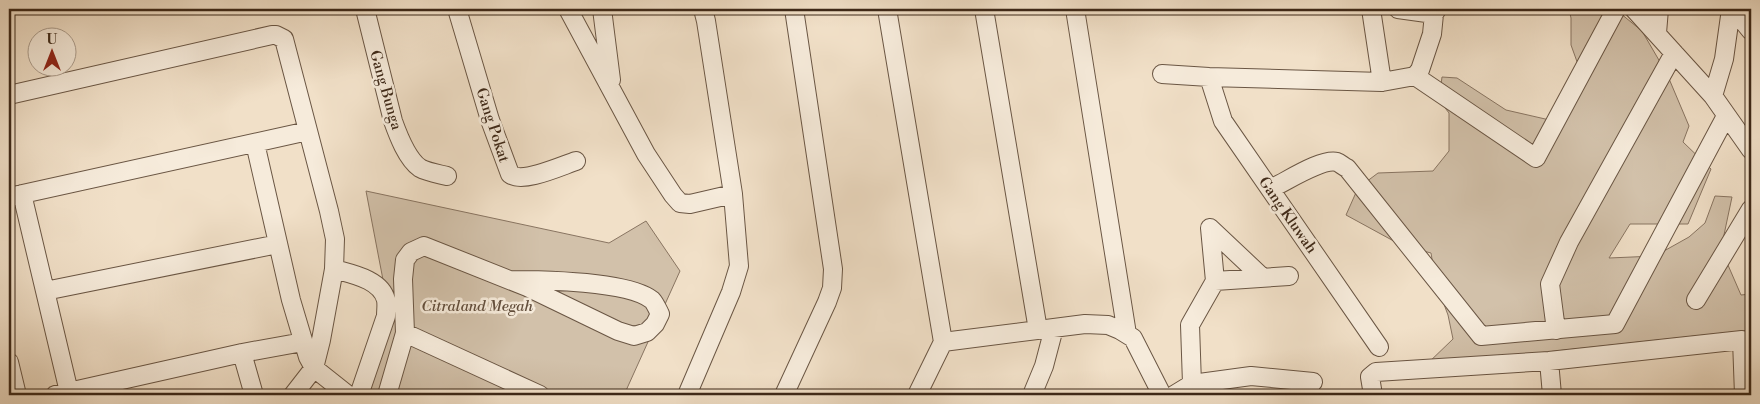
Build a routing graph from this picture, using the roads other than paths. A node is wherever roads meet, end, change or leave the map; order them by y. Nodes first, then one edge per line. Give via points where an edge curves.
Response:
1 (365, 9) edge
2 (457, 9) edge
3 (568, 9) edge
4 (602, 9) edge
5 (703, 9) edge
6 (794, 9) edge
7 (887, 9) edge
8 (984, 9) edge
9 (1075, 9) edge
10 (1372, 9) edge
11 (1398, 9) edge
12 (1616, 9) edge
13 (1634, 9) edge
14 (1659, 9) edge
15 (1732, 9) edge
16 (1435, 11) edge
17 (1751, 31) edge
18 (1657, 33) junction
19 (1674, 53) junction
20 (1162, 74) dead end
21 (1415, 76) junction
22 (1209, 77) junction
23 (1382, 82) junction
24 (612, 91) junction
25 (9, 96) edge
26 (1714, 96) junction
27 (1726, 116) junction
28 (308, 130) junction
29 (255, 143) junction
30 (1751, 150) edge
31 (576, 161) dead end
32 (447, 176) dead end
33 (1270, 189) junction
34 (733, 194) junction
35 (15, 195) edge
36 (1751, 209) edge
37 (278, 244) junction
38 (334, 269) junction
39 (1289, 276) dead end
40 (1263, 278) junction
41 (510, 280) junction
42 (1215, 281) junction
43 (45, 291) junction
44 (1696, 300) dead end
45 (1046, 329) junction
46 (1556, 330) junction
47 (405, 333) junction
48 (1127, 334) junction
49 (303, 342) junction
50 (943, 342) junction
51 (1379, 347) dead end
52 (242, 354) junction
53 (1548, 361) junction
54 (9, 362) edge
55 (314, 368) junction
56 (1313, 382) dead end
57 (1192, 384) junction
58 (62, 394) edge
59 (17, 395) edge
60 (254, 395) edge
61 (293, 395) edge
62 (348, 395) edge
63 (359, 395) edge
64 (387, 395) edge
65 (540, 395) edge
66 (687, 395) edge
67 (784, 395) edge
68 (917, 395) edge
69 (1032, 395) edge
70 (1162, 395) edge
71 (1174, 395) edge
72 (1373, 395) edge
73 (1552, 395) edge
74 (1744, 395) edge

1 - 32 street, Gang Bunga via 398,134 408,154 421,168
2 - 31 street, Gang Pokat via 490,120 510,174 525,178
3 - 24 street
4 - 24 street
5 - 34 street
6 - 67 street via 833,269 827,302
7 - 50 street
8 - 45 street
9 - 48 street
10 - 23 street
11 - 16 street
12 - 21 street via 1536,158
13 - 18 street
14 - 18 street
15 - 17 street
15 - 26 street
16 - 21 street via 1432,34
18 - 19 street
19 - 26 street
19 - 46 street via 1569,242 1550,284
20 - 22 street
21 - 23 street
22 - 23 street
22 - 33 street, Gang Kluwah via 1223,121
24 - 34 street via 646,154 680,203 690,204
25 - 28 street via 276,35 284,39
26 - 27 street
27 - 30 street
27 - 46 street via 1615,324
28 - 29 street
28 - 38 street via 335,239
29 - 35 street
29 - 37 street
33 - 46 street via 1318,165 1338,162 1347,168 1482,336
33 - 51 street, Gang Kluwah
34 - 66 street via 739,266
35 - 43 street
36 - 44 street
37 - 43 street
37 - 49 street
38 - 55 street
38 - 63 street via 377,286 387,302 386,316
39 - 40 street
40 - 42 street
40 - 42 street via 1210,228
41 - 41 street via 554,280 631,290 653,301 660,314 647,332 634,336
41 - 47 street via 424,246 411,252 405,260 403,279
42 - 57 street via 1190,325
43 - 58 street
45 - 48 street via 1108,325
45 - 50 street
45 - 69 street via 1044,366
47 - 64 street
47 - 65 street
48 - 70 street via 1133,338
49 - 52 street
49 - 55 street
50 - 68 street
52 - 58 street
52 - 60 street
53 - 72 street via 1376,372 1370,377
53 - 73 street
53 - 74 street via 1742,340
54 - 59 street
55 - 61 street
55 - 62 street
56 - 57 street via 1251,376
57 - 71 street

